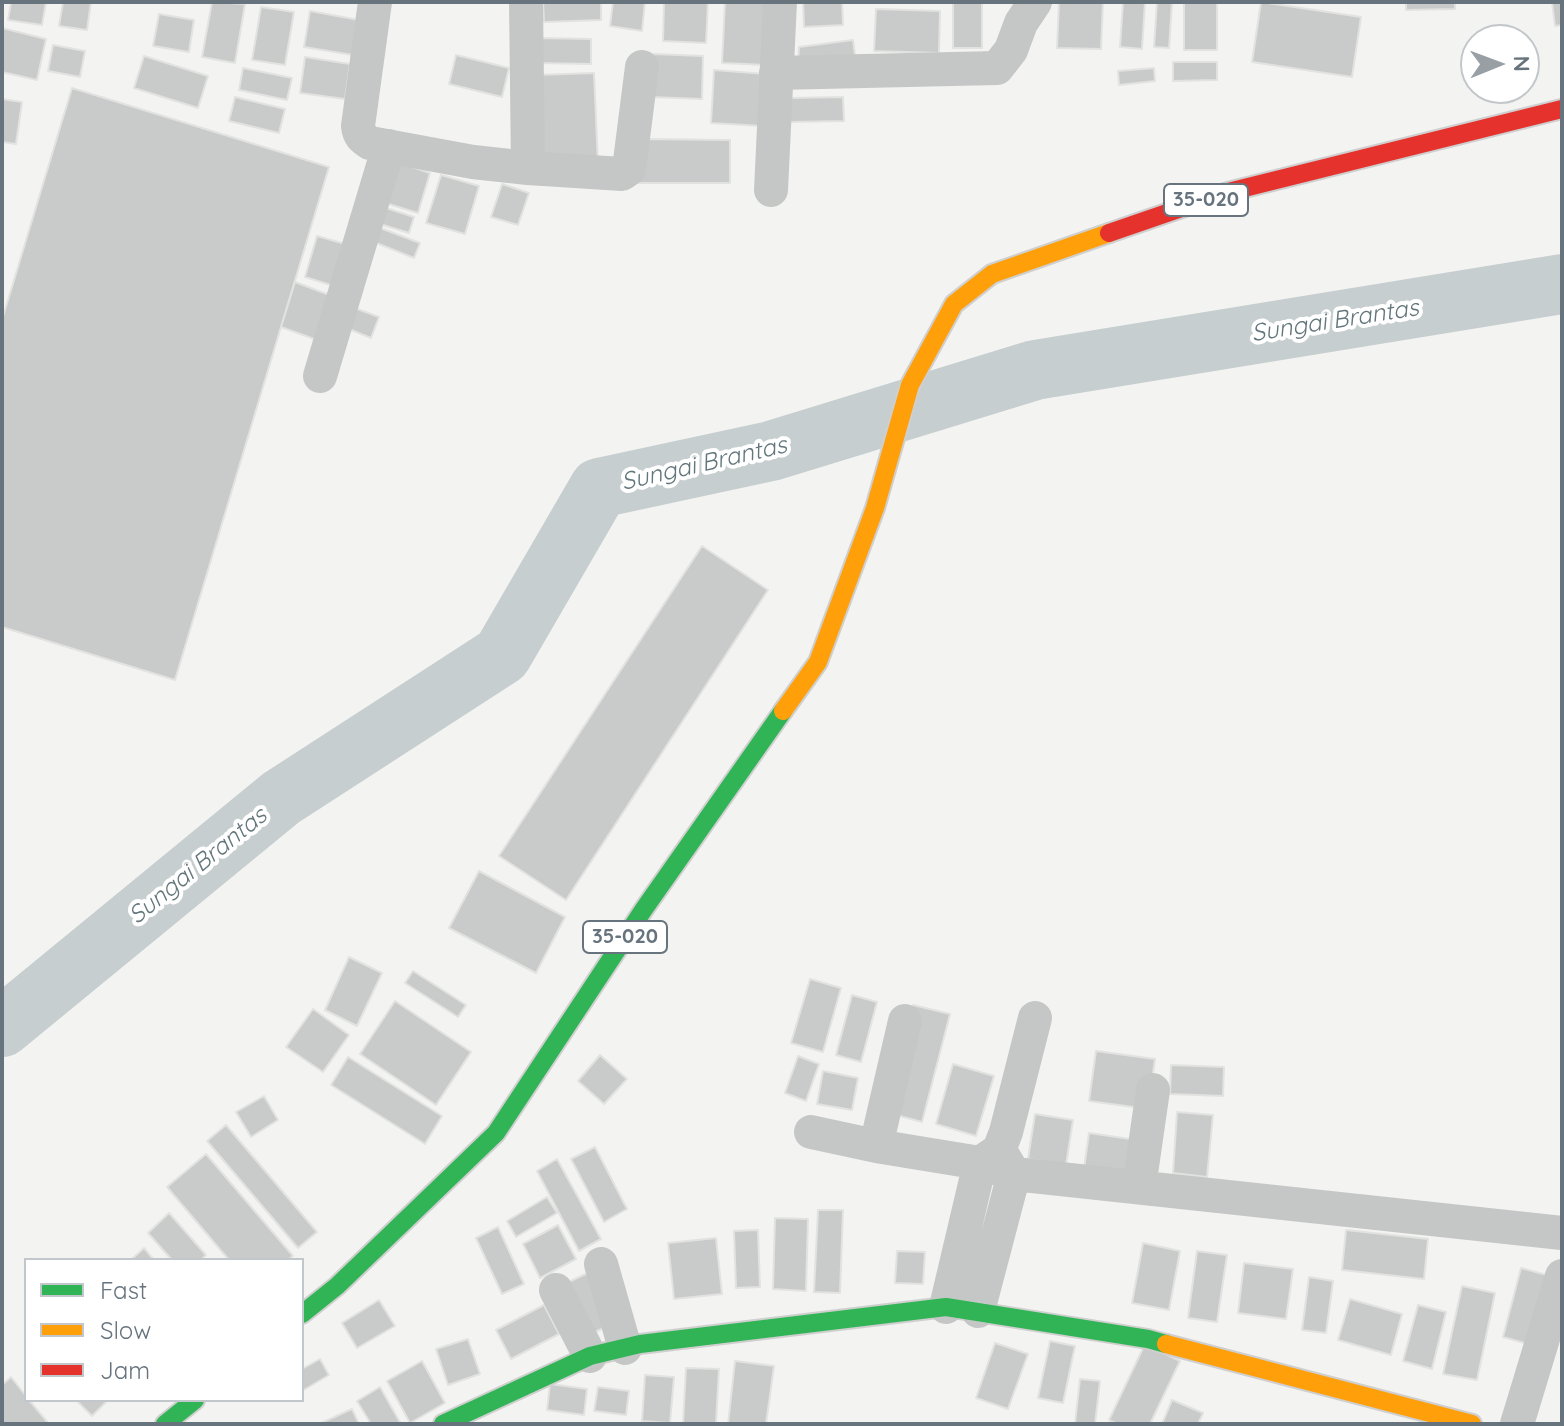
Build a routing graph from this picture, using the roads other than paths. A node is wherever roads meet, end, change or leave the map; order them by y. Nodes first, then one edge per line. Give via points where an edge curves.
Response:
1 (375, 2) edge
2 (526, 2) edge
3 (780, 2) edge
4 (1035, 2) edge
5 (642, 67) dead end
6 (776, 73) junction
7 (1562, 109) edge
8 (389, 146) junction
9 (528, 168) junction
10 (771, 190) dead end
11 (320, 376) dead end
12 (1035, 1018) dead end
13 (905, 1021) dead end
14 (1153, 1090) dead end
15 (811, 1132) dead end
16 (876, 1146) junction
17 (998, 1162) junction
18 (1139, 1187) junction
19 (1562, 1233) edge
20 (601, 1264) dead end
21 (1562, 1276) edge
22 (556, 1290) dead end
23 (962, 1309) junction
24 (304, 1312) edge
25 (625, 1348) junction
26 (590, 1356) junction
27 (192, 1402) edge
28 (165, 1424) edge
29 (443, 1424) edge
30 (1472, 1424) edge
31 (1517, 1424) edge

1 - 8 street via 358,126 370,143
2 - 9 street
3 - 6 street
4 - 6 street via 997,68
5 - 9 street via 629,169 622,174
6 - 10 street
7 - 24 main road, 35-020 via 1228,192 992,274 954,304 910,385 875,508 818,662 644,909 496,1133
8 - 9 street
8 - 11 street
12 - 17 street
13 - 16 street
14 - 18 street
15 - 16 street
16 - 17 street
17 - 18 street
17 - 23 street
18 - 19 street
20 - 25 street
21 - 31 street
22 - 26 street
23 - 25 main road
23 - 30 main road via 1148,1339
25 - 26 main road
26 - 29 main road
27 - 28 main road

